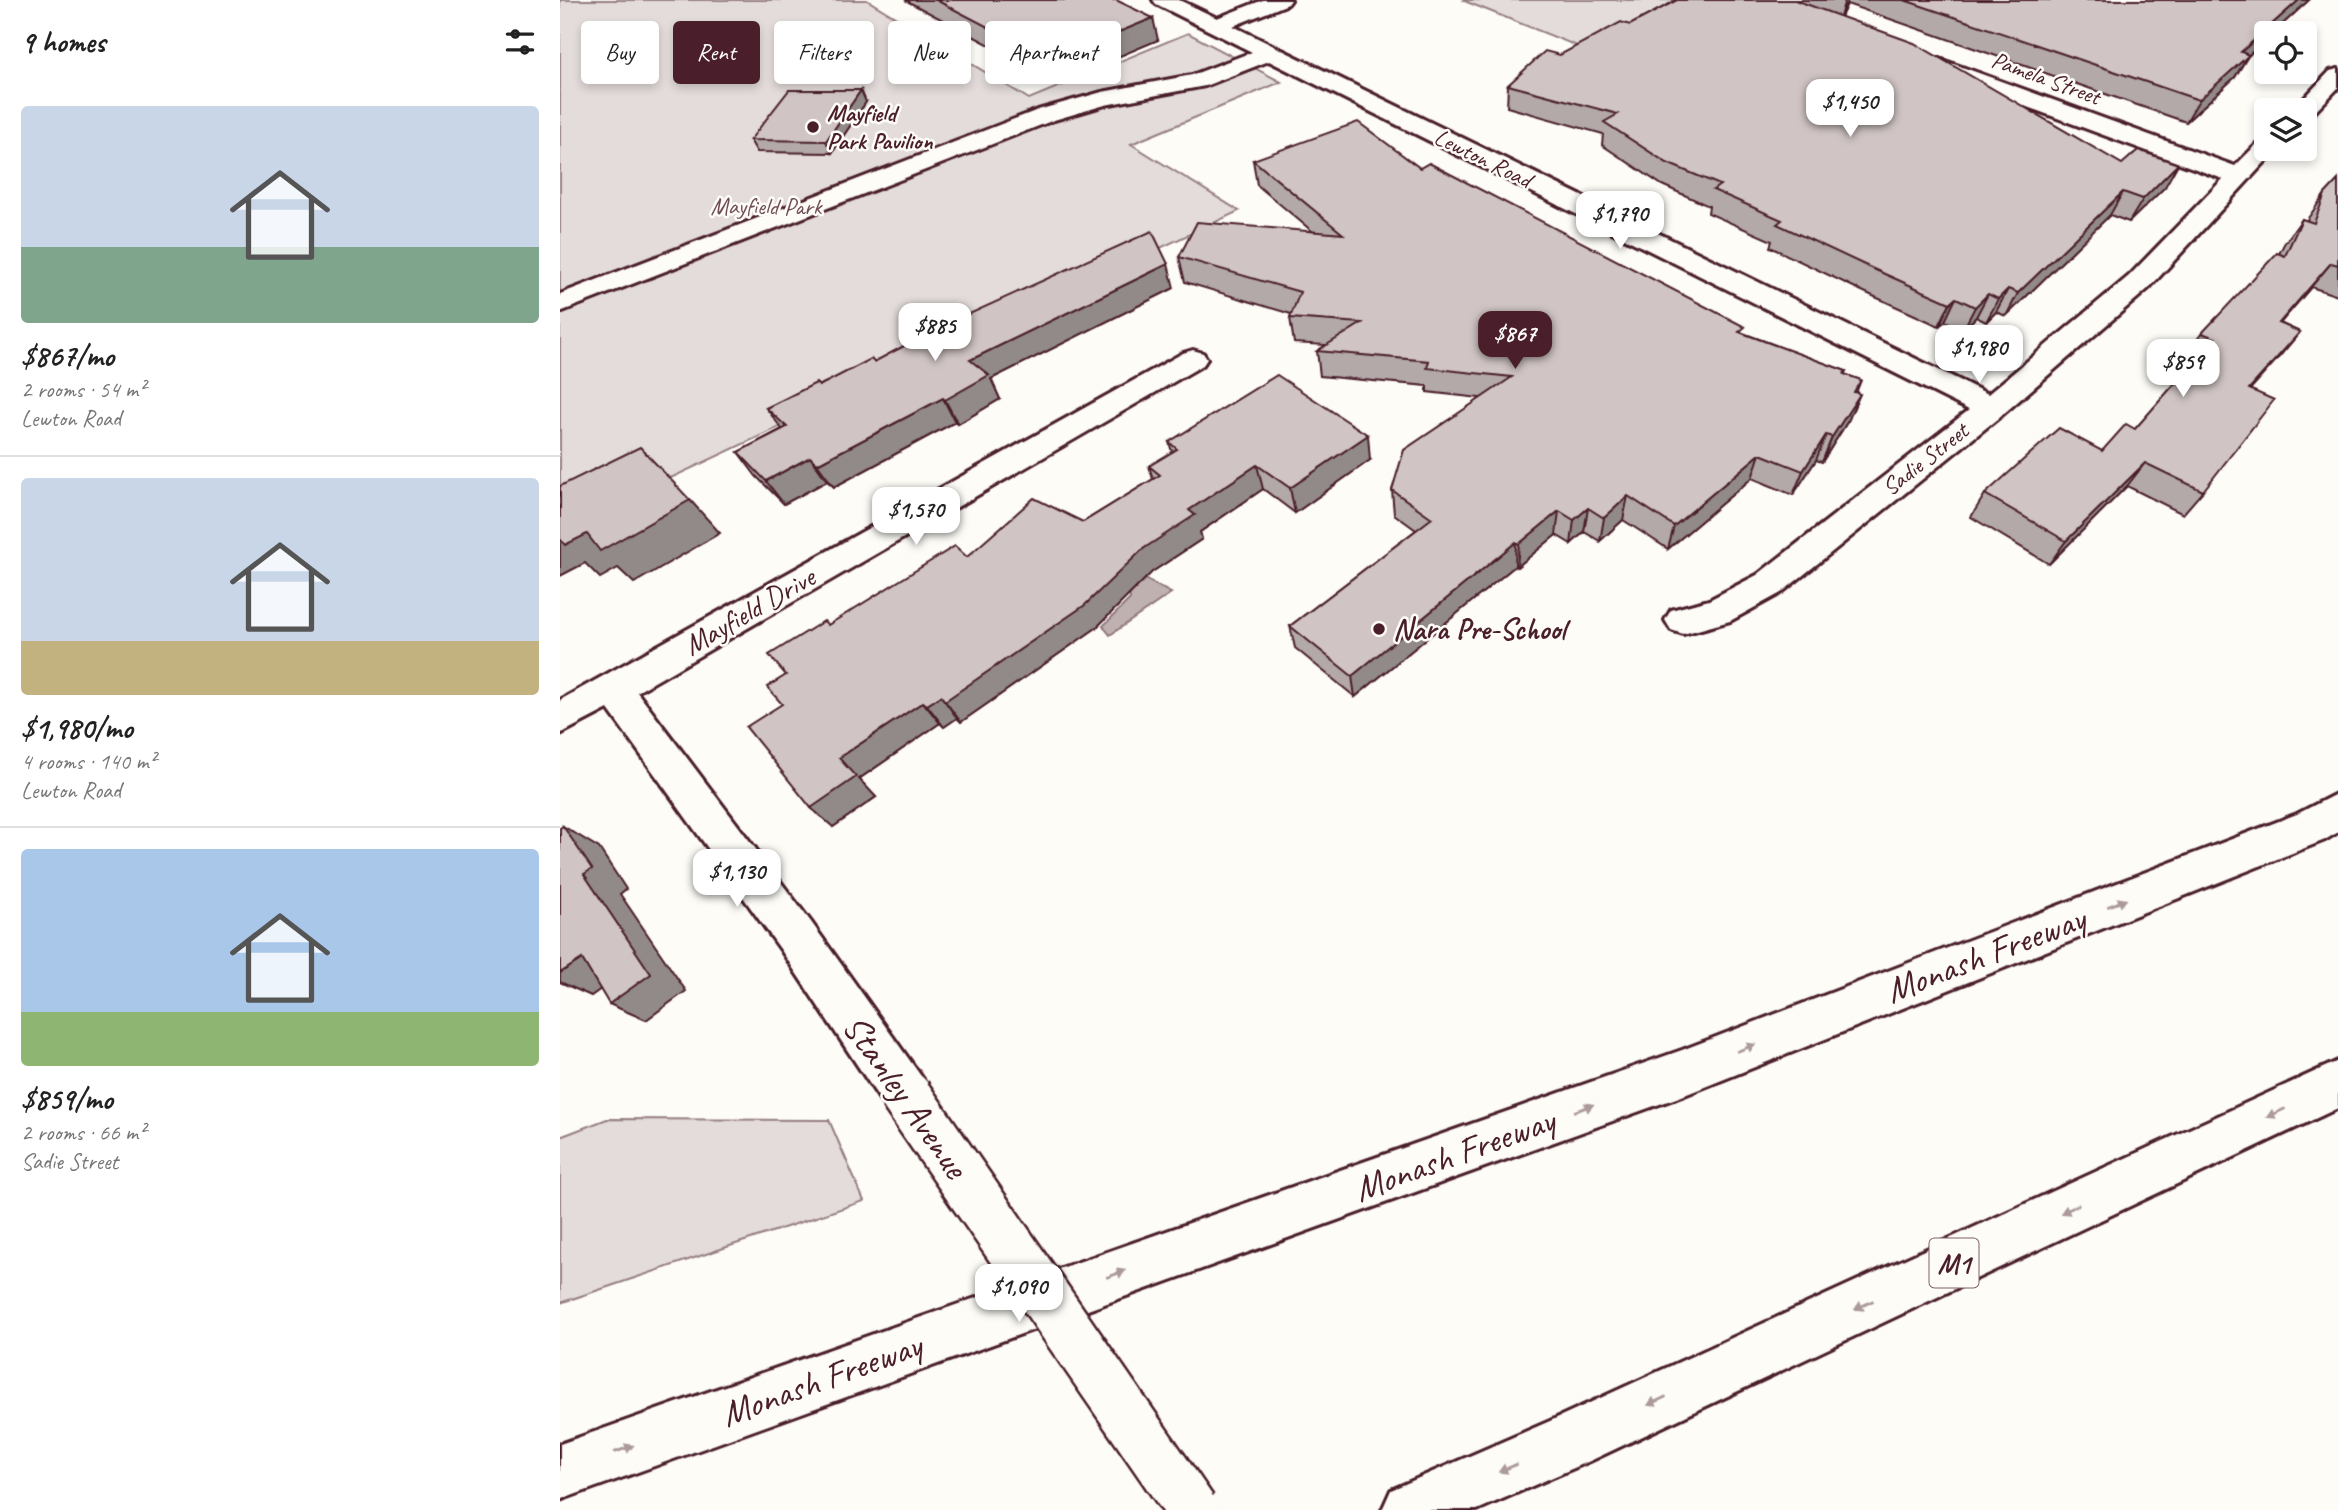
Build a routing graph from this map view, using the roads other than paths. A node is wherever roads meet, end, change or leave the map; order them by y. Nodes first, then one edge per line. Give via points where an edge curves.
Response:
1 (1163, 0) edge
2 (1281, 0) edge
3 (1216, 26) junction
4 (1270, 53) junction
5 (1911, 57) edge
6 (2338, 76) edge
7 (2316, 98) edge
8 (2254, 160) edge
9 (2239, 176) junction
10 (560, 304) edge
11 (1193, 359) dead end
12 (1991, 408) junction
13 (1683, 620) dead end
14 (613, 688) junction
15 (560, 718) edge
16 (2338, 811) edge
17 (2338, 1084) edge
18 (560, 1472) edge
19 (1192, 1510) edge
20 (1411, 1510) edge

1 - 3 main road, Lewton Road
2 - 3 main road
3 - 4 main road, Lewton Road
4 - 10 main road via 1197,81 1073,105 1033,119
4 - 12 main road, Lewton Road
5 - 9 main road, Pamela Street
6 - 7 main road
8 - 9 main road, Sadie Street
9 - 12 main road, Sadie Street via 2138,282
11 - 14 main road, Mayfield Drive
12 - 13 main road, Sadie Street via 1769,583 1718,611
14 - 15 main road, Mayfield Drive
14 - 19 main road, Stanley Avenue, bridge via 796,936
18 -> 16 main road, Monash Freeway via 1682,1073 2311,827
17 -> 20 main road, M1 via 1596,1429

